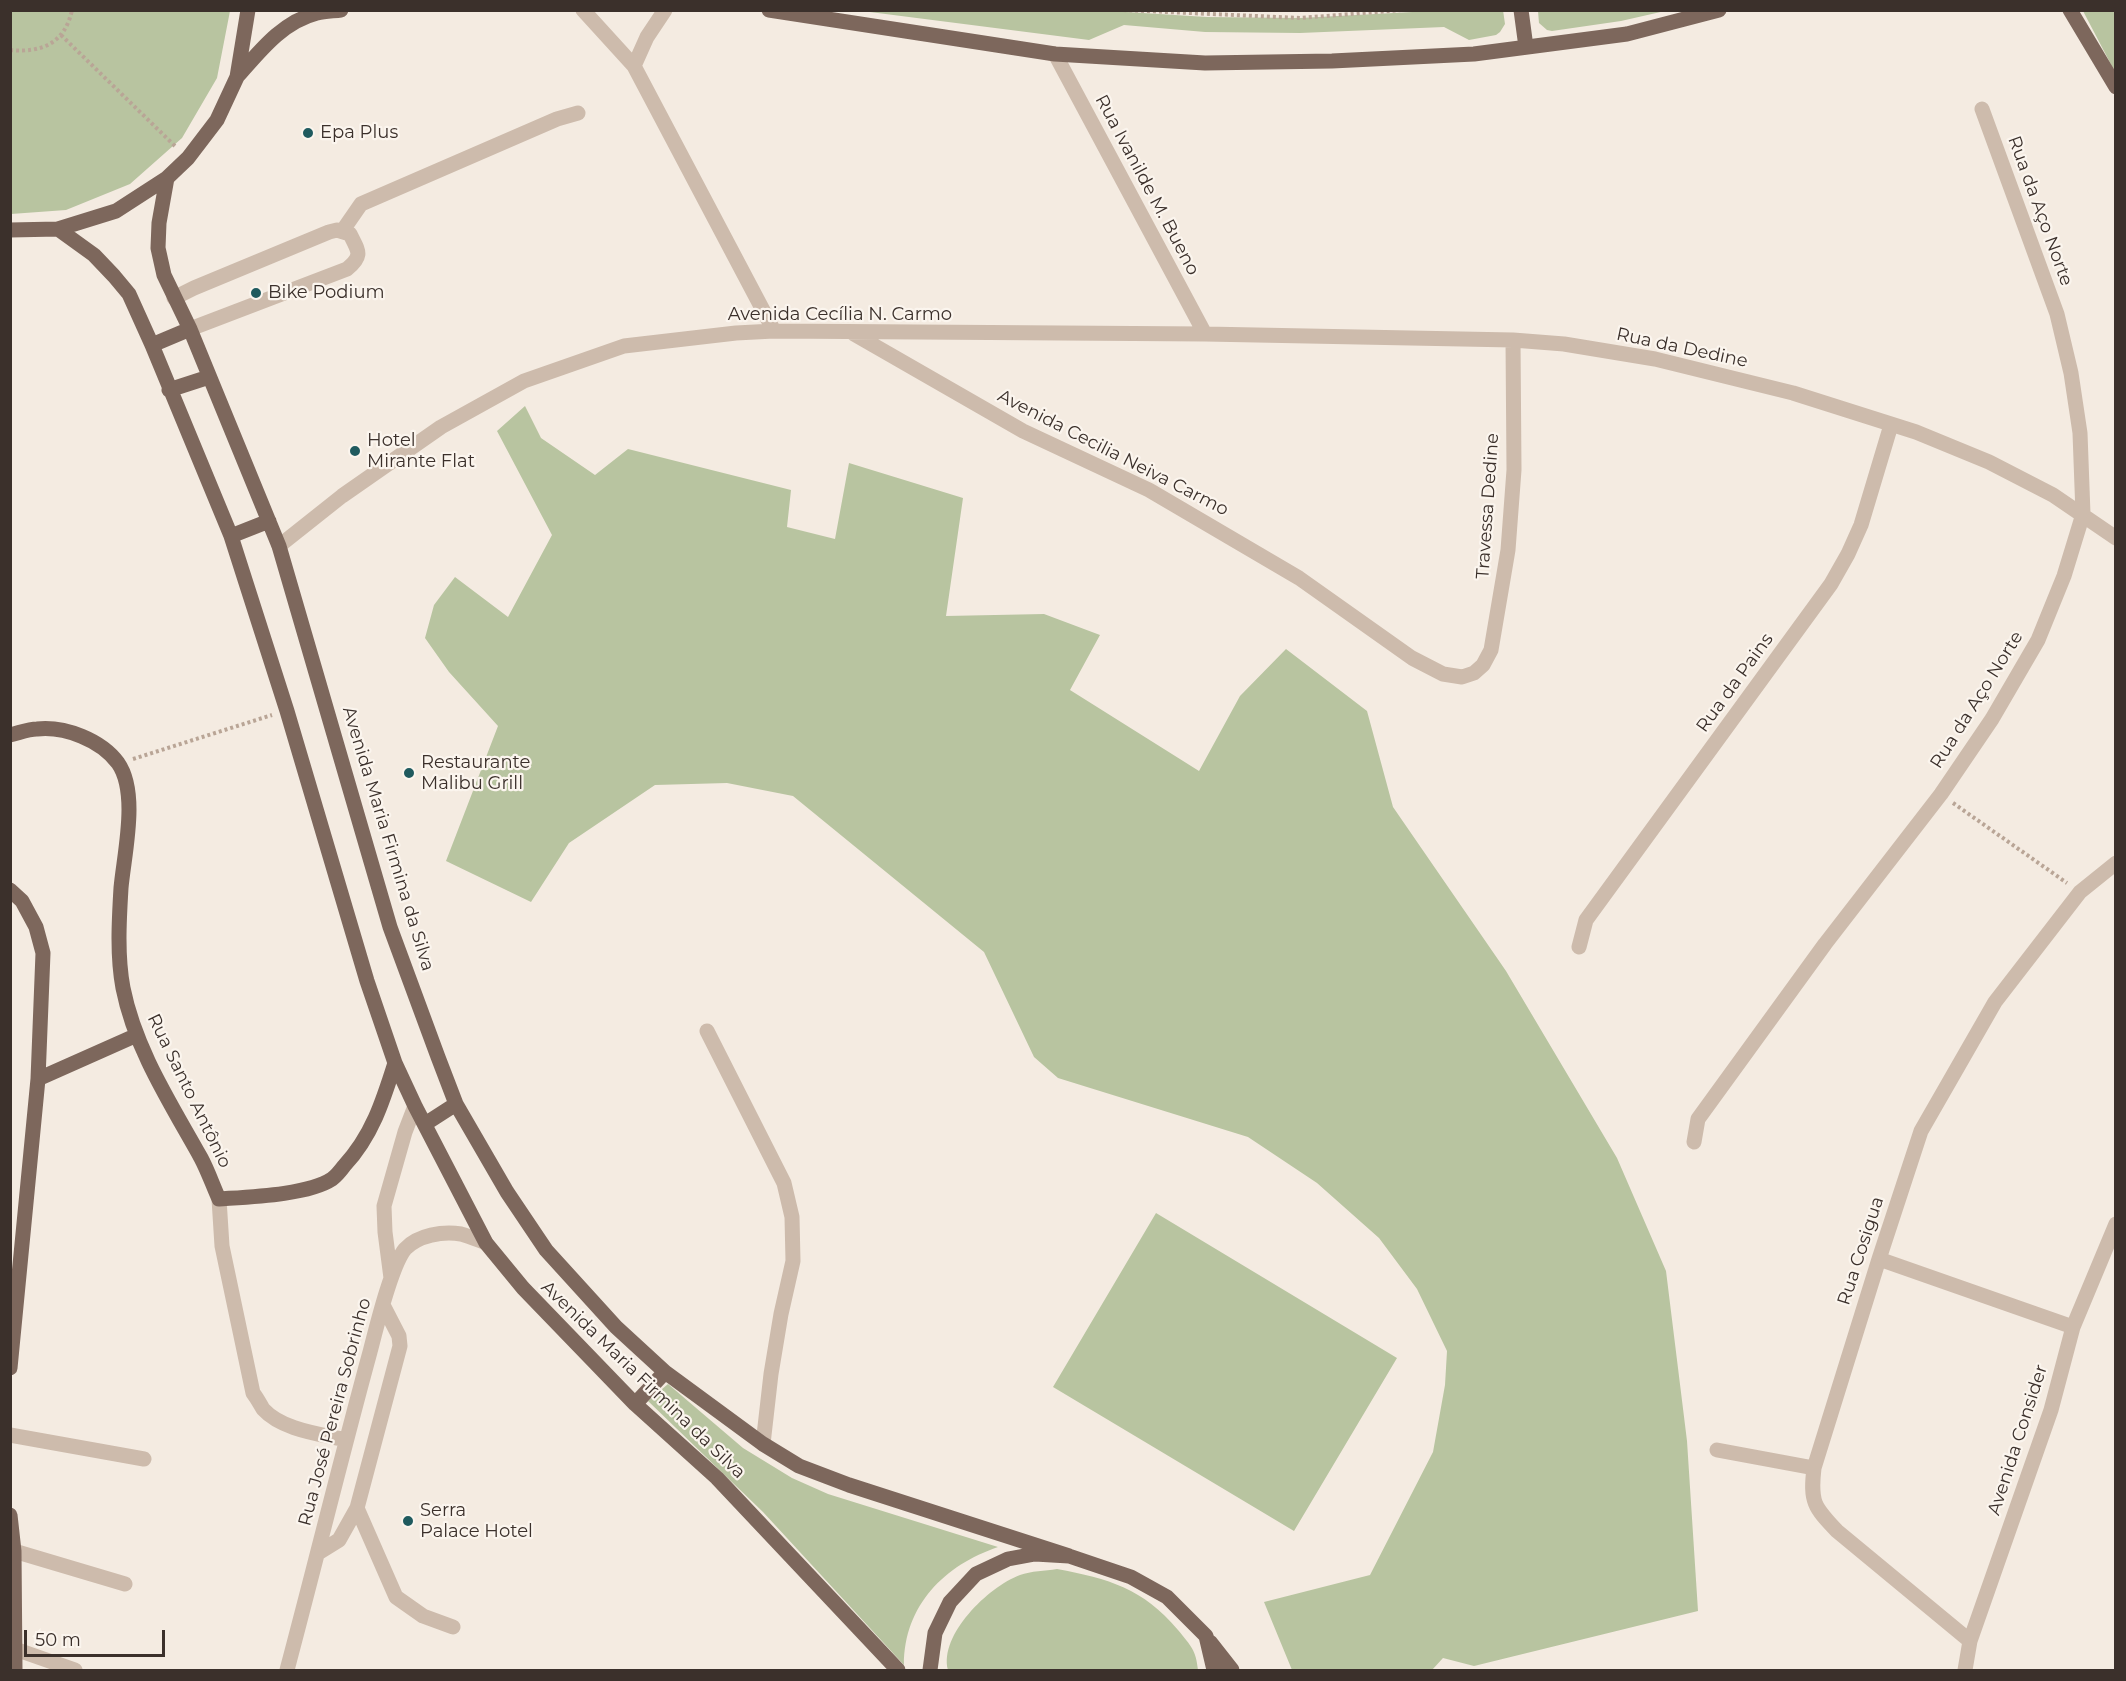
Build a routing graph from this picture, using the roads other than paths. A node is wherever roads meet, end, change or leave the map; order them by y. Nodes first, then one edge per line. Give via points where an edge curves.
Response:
1 (248, 10) edge
2 (341, 10) edge
3 (583, 10) edge
4 (665, 10) edge
5 (769, 10) edge
6 (1521, 10) edge
7 (1719, 10) edge
8 (2070, 10) edge
9 (829, 16) edge
10 (1526, 47) junction
11 (1055, 54) junction
12 (634, 66) junction
13 (237, 77) junction
14 (2115, 87) edge
15 (1982, 109) dead end
16 (578, 113) dead end
17 (167, 178) junction
18 (58, 229) junction
19 (10, 230) edge
20 (343, 231) junction
21 (174, 298) junction
22 (190, 329) junction
23 (774, 331) junction
24 (851, 333) junction
25 (1205, 334) junction
26 (1512, 340) junction
27 (152, 345) junction
28 (209, 377) junction
29 (169, 390) junction
30 (1891, 425) junction
31 (2083, 514) junction
32 (269, 521) junction
33 (231, 536) junction
34 (2115, 538) edge
35 (279, 546) junction
36 (1443, 674) joint
37 (10, 735) edge
38 (2115, 863) edge
39 (10, 890) edge
40 (1579, 947) dead end
41 (707, 1031) dead end
42 (136, 1035) junction
43 (395, 1063) junction
44 (38, 1079) junction
45 (456, 1104) junction
46 (415, 1106) junction
47 (425, 1124) junction
48 (1694, 1142) dead end
49 (219, 1199) junction
50 (2115, 1224) edge
51 (486, 1243) junction
52 (1879, 1259) junction
53 (392, 1281) junction
54 (383, 1305) junction
55 (2073, 1327) junction
56 (10, 1368) edge
57 (665, 1372) junction
58 (635, 1404) junction
59 (10, 1435) edge
60 (346, 1440) junction
61 (763, 1444) junction
62 (1717, 1450) dead end
63 (144, 1459) dead end
64 (1814, 1468) junction
65 (357, 1508) junction
66 (10, 1515) edge
67 (14, 1551) junction
68 (318, 1553) junction
69 (1069, 1556) junction
70 (125, 1584) dead end
71 (453, 1627) dead end
72 (1206, 1636) junction
73 (1970, 1641) junction
74 (15, 1649) junction
75 (15, 1671) edge
76 (75, 1671) edge
77 (287, 1671) edge
78 (898, 1671) edge
79 (930, 1671) edge
80 (1214, 1671) edge
81 (1232, 1671) edge
82 (1965, 1671) edge

1 - 13 main road
2 - 13 main road via 318,12 293,23 269,40
3 - 12 street
4 - 12 street
5 - 9 main road
6 - 10 main road
7 - 10 main road via 1627,34
8 - 14 main road
9 - 11 main road
10 - 11 main road via 1474,54 1286,62 1205,63
11 - 25 street, Rua Ivanilde M. Bueno
12 - 23 street
13 - 17 main road via 217,120
15 - 31 street, Rua da Aço Norte via 2057,314 2080,433
16 - 20 street via 361,204
17 - 18 main road via 116,211
17 - 21 main road, Avenida Maria Firmina da Silva via 158,248
18 - 19 main road
18 - 27 main road, Avenida Maria Firmina da Silva via 94,255 129,294
20 - 21 street via 329,232
20 - 22 street via 350,234 359,253 357,261 347,269
21 - 22 main road, Avenida Maria Firmina da Silva
22 - 27 main road
22 - 28 main road, Avenida Maria Firmina da Silva
23 - 24 street, Avenida Cecília N. Carmo
23 - 35 street, Avenida Cecília N. Carmo via 624,346 524,381 441,427
24 - 25 street, Avenida Cecília N. Carmo
24 - 36 street, Avenida Cecilia Neiva Carmo via 1023,431 1149,490 1233,537 1412,658
25 - 26 street, Rua da Dedine
26 - 30 street, Rua da Dedine via 1654,359 1793,393
26 - 36 street, Travessa Dedine via 1514,470 1508,550 1491,650 1474,673 1462,677
27 - 29 main road, Avenida Maria Firmina da Silva
28 - 29 main road
28 - 32 main road, Avenida Maria Firmina da Silva
29 - 33 main road, Avenida Maria Firmina da Silva
30 - 31 street, Rua da Dedine via 1989,462
30 - 40 street, Rua da Pains via 1861,525 1831,584 1586,920
31 - 34 street, Rua da Dedine
31 - 48 street, Rua da Aço Norte via 2038,640 1992,719 1941,794 1825,944 1698,1119
32 - 33 main road
32 - 35 main road, Avenida Maria Firmina da Silva
33 - 43 main road, Avenida Maria Firmina da Silva
35 - 45 main road, Avenida Maria Firmina da Silva via 390,927
37 - 42 main road, Rua Santo Antônio via 37,729 67,731 98,745 118,763 128,786 129,832 119,938 123,988
38 - 52 street, Rua Cosigua via 2080,892 1995,1002 1921,1131
39 - 44 main road via 22,901 36,927 43,954
41 - 61 street via 784,1183 792,1217 794,1261 781,1314
42 - 44 main road
42 - 49 main road, Rua Santo Antônio
43 - 46 main road, Avenida Maria Firmina da Silva
43 - 49 main road via 372,1128 357,1152 332,1179 302,1190
44 - 56 main road
45 - 47 main road
45 - 57 main road, Avenida Maria Firmina da Silva via 546,1250 616,1327
46 - 47 main road, Avenida Maria Firmina da Silva
46 - 53 street via 384,1206
47 - 51 main road, Avenida Maria Firmina da Silva
49 - 60 street via 222,1246 253,1393 264,1410 280,1422
50 - 55 street, Avenida Consider
51 - 53 street, Rua José Pereira Sobrinho via 460,1234 435,1234 417,1240 405,1250
51 - 58 main road, Avenida Maria Firmina da Silva via 523,1288
52 - 55 street
52 - 64 street, Rua Cosigua
53 - 54 street, Rua José Pereira Sobrinho
54 - 60 street, Rua José Pereira Sobrinho
54 - 65 street via 400,1346
55 - 73 street, Avenida Consider via 2051,1410
57 - 58 main road
57 - 61 main road, Avenida Maria Firmina da Silva
58 - 78 main road, Avenida Maria Firmina da Silva via 717,1478
59 - 63 street
60 - 68 street, Rua José Pereira Sobrinho
61 - 69 main road, Avenida Maria Firmina da Silva via 799,1466 849,1485
62 - 64 street
64 - 73 street, Rua Cosigua via 1811,1491 1818,1511
65 - 68 street via 339,1540
65 - 71 street via 396,1597 423,1616
66 - 67 main road
67 - 70 street
67 - 74 main road
68 - 77 street, Rua José Pereira Sobrinho
69 - 72 main road via 1131,1577 1167,1597
69 - 79 main road via 1035,1554 1008,1559 976,1574 950,1602 935,1633
72 - 80 main road
72 - 81 main road
73 - 82 street, Avenida Consider
74 - 75 main road
74 - 76 street

